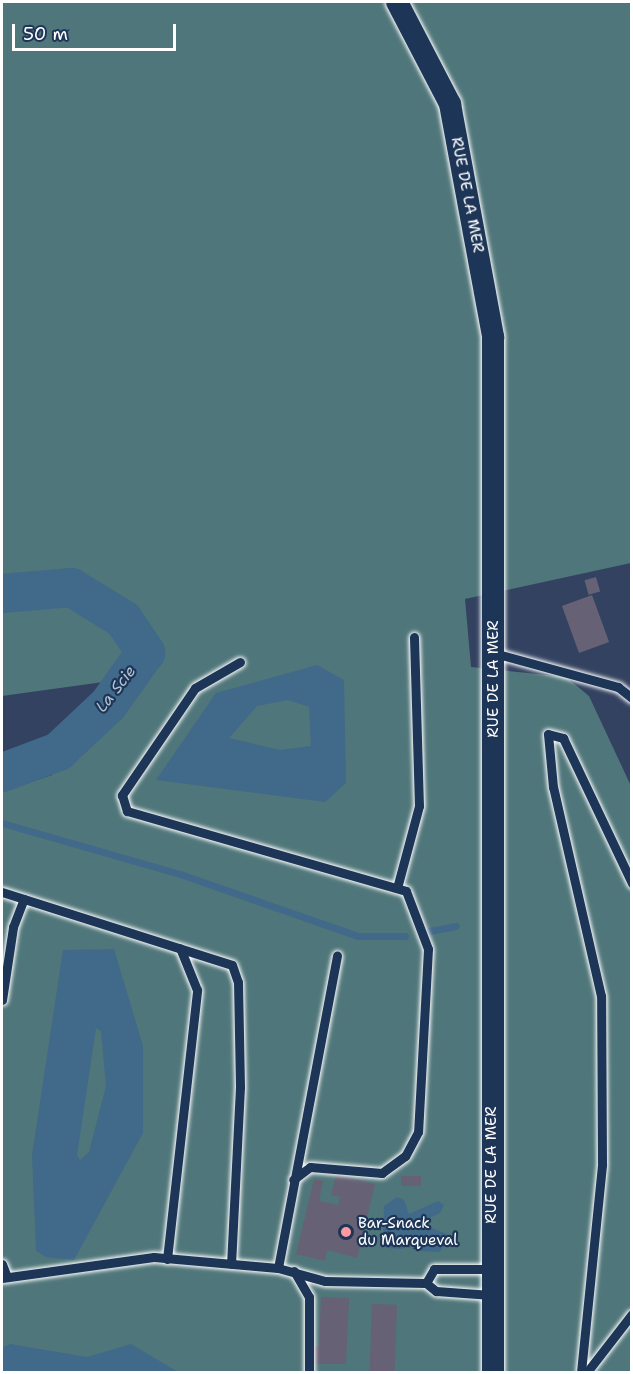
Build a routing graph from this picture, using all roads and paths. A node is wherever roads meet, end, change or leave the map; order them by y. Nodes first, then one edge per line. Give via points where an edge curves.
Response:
1 (397, 2) edge
2 (414, 637) dead end
3 (494, 653) junction
4 (240, 662) dead end
5 (632, 698) edge
6 (632, 883) edge
7 (397, 888) junction
8 (2, 892) edge
9 (24, 899) junction
10 (180, 948) junction
11 (337, 956) dead end
12 (2, 1000) edge
13 (293, 1180) junction
14 (167, 1259) junction
15 (2, 1264) edge
16 (231, 1264) junction
17 (278, 1268) junction
18 (492, 1269) junction
19 (294, 1270) junction
20 (4, 1277) edge
21 (426, 1283) junction
22 (490, 1295) junction
23 (632, 1314) edge
24 (309, 1372) edge
25 (493, 1372) edge
26 (580, 1372) edge
27 (587, 1372) edge

1 - 3 street, RUE DE LA MER via 450,104 493,337
2 - 7 lane via 419,806
3 - 5 lane via 618,687
3 - 18 street, RUE DE LA MER
4 - 7 lane via 195,688 122,795 127,811
6 - 26 lane via 563,738 548,734 553,787 602,996 602,1164
7 - 13 lane via 406,891 428,949 418,1132 405,1156 382,1173 310,1167
8 - 9 lane
9 - 10 lane
9 - 12 lane via 13,927
10 - 14 lane via 197,990
10 - 16 lane via 232,965 238,982 240,1088
11 - 13 lane
13 - 17 lane
14 - 16 lane
14 - 20 lane
15 - 20 lane
16 - 17 lane
17 - 19 lane
18 - 21 lane via 434,1269
18 - 22 street, RUE DE LA MER
19 - 21 lane via 326,1281
19 - 24 lane via 309,1297
21 - 22 lane via 436,1292
22 - 25 street, RUE DE LA MER
23 - 27 lane

